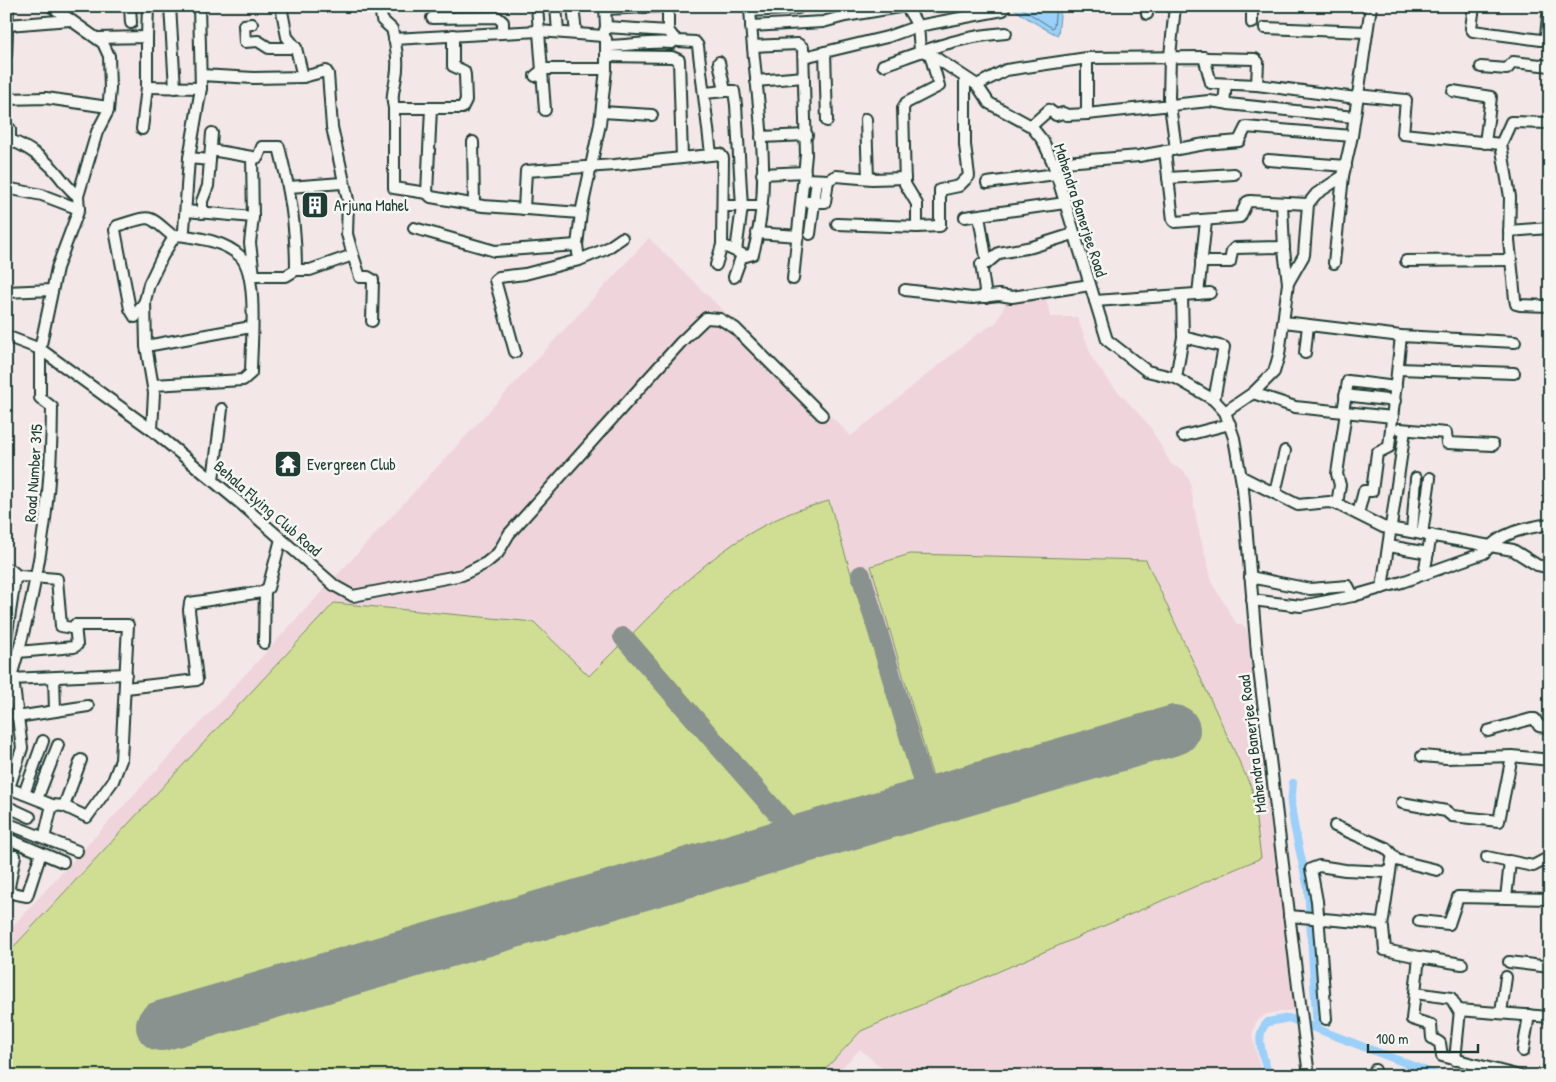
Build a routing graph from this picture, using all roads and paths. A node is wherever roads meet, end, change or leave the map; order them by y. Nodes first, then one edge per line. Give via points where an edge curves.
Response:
1 (51, 6) edge
2 (130, 6) edge
3 (148, 6) edge
4 (170, 6) edge
5 (199, 6) edge
6 (281, 6) edge
7 (380, 6) edge
8 (537, 6) edge
9 (556, 6) edge
10 (573, 6) edge
11 (668, 6) edge
12 (905, 6) edge
13 (1005, 6) edge
14 (1176, 6) edge
15 (1252, 6) edge
16 (1371, 6) edge
17 (1474, 6) edge
18 (1549, 6) edge
19 (605, 7) edge
20 (782, 8) edge
21 (798, 8) dead end
22 (751, 9) edge
23 (7, 16) edge
24 (432, 18) dead end
25 (70, 20) junction
26 (131, 23) dead end
27 (1252, 23) dead end
28 (252, 24) dead end
29 (783, 24) junction
30 (751, 26) junction
31 (918, 26) junction
32 (1265, 28) dead end
33 (539, 31) junction
34 (503, 32) junction
35 (558, 32) junction
36 (1367, 32) junction
37 (576, 33) junction
38 (1006, 33) dead end
39 (453, 36) junction
40 (671, 36) junction
41 (147, 37) junction
42 (98, 38) junction
43 (394, 39) junction
44 (605, 41) junction
45 (753, 46) junction
46 (1121, 46) dead end
47 (296, 48) junction
48 (920, 50) junction
49 (824, 52) junction
50 (930, 54) junction
51 (6, 55) edge
52 (1170, 56) junction
53 (804, 57) junction
54 (1122, 57) junction
55 (672, 58) junction
56 (1087, 58) junction
57 (1206, 58) junction
58 (719, 62) dead end
59 (883, 65) dead end
60 (1550, 66) edge
61 (1481, 67) dead end
62 (544, 69) junction
63 (606, 69) junction
64 (201, 75) junction
65 (535, 76) dead end
66 (303, 77) junction
67 (804, 77) junction
68 (965, 78) junction
69 (756, 81) junction
70 (1226, 84) junction
71 (977, 85) junction
72 (1257, 85) junction
73 (147, 88) junction
74 (175, 88) junction
75 (201, 88) junction
76 (725, 91) junction
77 (1452, 91) dead end
78 (705, 93) junction
79 (1357, 97) junction
80 (6, 99) edge
81 (1224, 103) junction
82 (1169, 105) junction
83 (108, 107) junction
84 (394, 108) junction
85 (431, 108) junction
86 (545, 110) dead end
87 (602, 112) junction
88 (1088, 114) junction
89 (652, 115) dead end
90 (1354, 118) junction
91 (866, 119) dead end
92 (827, 121) dead end
93 (1550, 123) edge
94 (1031, 126) junction
95 (142, 129) dead end
96 (7, 133) edge
97 (212, 133) dead end
98 (807, 135) junction
99 (761, 136) junction
100 (1352, 136) junction
101 (473, 142) dead end
102 (1485, 143) junction
103 (1501, 144) junction
104 (1177, 149) junction
105 (1165, 151) junction
106 (711, 154) junction
107 (210, 155) junction
108 (190, 158) junction
109 (682, 158) junction
110 (253, 159) junction
111 (1268, 160) dead end
112 (1053, 163) junction
113 (591, 166) junction
114 (1346, 166) junction
115 (762, 174) junction
116 (1056, 174) junction
117 (1234, 174) dead end
118 (805, 176) junction
119 (1343, 176) junction
120 (868, 178) junction
121 (905, 178) junction
122 (1168, 178) junction
123 (817, 180) junction
124 (828, 180) junction
125 (342, 183) junction
126 (987, 183) dead end
127 (290, 187) junction
128 (6, 188) edge
129 (427, 192) junction
130 (78, 196) junction
131 (802, 202) junction
132 (814, 203) junction
133 (1064, 203) junction
134 (1282, 203) junction
135 (474, 204) junction
136 (1308, 204) junction
137 (724, 206) junction
138 (742, 206) junction
139 (761, 206) junction
140 (79, 209) junction
141 (524, 209) junction
142 (186, 211) junction
143 (202, 213) junction
144 (581, 213) junction
145 (979, 216) junction
146 (252, 217) junction
147 (965, 217) dead end
148 (1206, 221) junction
149 (837, 224) dead end
150 (917, 227) junction
151 (414, 228) dead end
152 (1550, 228) edge
153 (184, 230) dead end
154 (1509, 231) junction
155 (757, 233) junction
156 (810, 234) dead end
157 (1073, 234) junction
158 (798, 236) junction
159 (174, 237) junction
160 (622, 238) dead end
161 (577, 245) junction
162 (722, 245) junction
163 (1284, 247) junction
164 (739, 253) junction
165 (353, 254) junction
166 (580, 260) junction
167 (1510, 260) junction
168 (1406, 261) dead end
169 (1201, 262) junction
170 (1334, 262) dead end
171 (987, 263) junction
172 (716, 266) dead end
173 (296, 270) junction
174 (734, 277) dead end
175 (793, 279) dead end
176 (1288, 283) junction
177 (1090, 285) junction
178 (52, 290) junction
179 (905, 290) dead end
180 (6, 292) edge
181 (1210, 293) dead end
182 (1198, 294) junction
183 (986, 296) junction
184 (1182, 296) junction
185 (1095, 300) junction
186 (145, 301) junction
187 (1550, 306) edge
188 (372, 321) dead end
189 (1284, 322) junction
190 (1308, 325) junction
191 (251, 326) junction
192 (6, 336) edge
193 (1183, 336) junction
194 (1401, 336) junction
195 (1515, 342) dead end
196 (146, 346) junction
197 (40, 349) junction
198 (515, 352) dead end
199 (1305, 353) dead end
200 (1398, 370) junction
201 (1514, 373) dead end
202 (1176, 378) junction
203 (153, 385) junction
204 (1396, 388) junction
205 (1253, 393) junction
206 (1345, 395) junction
207 (1214, 400) junction
208 (1395, 401) junction
209 (222, 409) dead end
210 (1224, 411) junction
211 (1345, 412) junction
212 (822, 415) dead end
213 (1393, 417) junction
214 (1230, 424) junction
215 (1392, 429) junction
216 (152, 430) junction
217 (1405, 430) junction
218 (1183, 436) dead end
219 (1493, 445) dead end
220 (1286, 452) dead end
221 (1242, 477) junction
222 (1416, 478) dead end
223 (1430, 478) dead end
224 (213, 480) junction
225 (1275, 494) junction
226 (1338, 504) junction
227 (1358, 514) junction
228 (1550, 524) edge
229 (1392, 529) junction
230 (1412, 532) junction
231 (1426, 534) junction
232 (281, 539) junction
233 (1490, 544) junction
234 (1389, 546) junction
235 (1428, 553) junction
236 (1550, 568) edge
237 (6, 569) edge
238 (1424, 574) junction
239 (19, 576) junction
240 (33, 577) junction
241 (1250, 577) junction
242 (1382, 588) junction
243 (265, 590) junction
244 (1353, 596) junction
245 (1252, 600) junction
246 (76, 629) junction
247 (6, 639) edge
248 (264, 643) dead end
249 (18, 652) junction
250 (126, 674) junction
251 (54, 678) junction
252 (12, 679) junction
253 (126, 688) junction
254 (6, 692) edge
255 (88, 706) dead end
256 (55, 710) junction
257 (17, 716) junction
258 (1550, 728) edge
259 (1488, 731) dead end
260 (43, 741) dead end
261 (58, 745) dead end
262 (1422, 756) dead end
263 (1512, 756) junction
264 (81, 760) dead end
265 (1550, 760) edge
266 (8, 788) edge
267 (24, 794) junction
268 (38, 799) junction
269 (1402, 803) dead end
270 (6, 806) edge
271 (52, 806) junction
272 (64, 806) junction
273 (30, 818) dead end
274 (6, 823) edge
275 (1335, 826) dead end
276 (45, 834) dead end
277 (6, 838) edge
278 (76, 852) dead end
279 (15, 856) dead end
280 (40, 856) dead end
281 (1487, 857) dead end
282 (1550, 857) edge
283 (1396, 859) junction
284 (1509, 861) junction
285 (63, 862) dead end
286 (1437, 870) dead end
287 (1389, 872) junction
288 (7, 892) edge
289 (1506, 898) junction
290 (1550, 899) edge
291 (1289, 916) junction
292 (1313, 919) junction
293 (1419, 921) dead end
294 (1382, 926) junction
295 (1419, 957) junction
296 (1509, 962) dead end
297 (1462, 964) dead end
298 (1550, 967) edge
299 (1506, 977) dead end
300 (1415, 993) junction
301 (1460, 1010) junction
302 (1501, 1013) junction
303 (1529, 1015) junction
304 (1550, 1017) edge
305 (1326, 1019) dead end
306 (1523, 1051) dead end
307 (1455, 1060) junction
308 (1309, 1076) edge
309 (1520, 1076) edge

1 - 25 street
2 - 26 street
3 - 41 street
4 - 74 street
5 - 64 street
6 - 47 street via 287,36
7 - 43 street via 382,20 391,26
8 - 33 street
9 - 35 street
10 - 37 street
11 - 19 street
11 - 40 street
12 - 29 street via 823,22
12 - 31 street
13 - 31 street via 1003,10
14 - 52 street
15 - 27 street
16 - 36 street
17 - 18 street via 1473,31 1541,40 1546,36
19 - 44 street
20 - 21 street
20 - 22 street
20 - 29 street
22 - 30 street
23 - 25 street
23 - 51 street
24 - 34 street via 497,17 503,22
25 - 42 street
28 - 47 street via 244,25 245,42 258,40 269,48
29 - 30 street
30 - 45 street
31 - 48 street
31 - 49 street
32 - 36 street
33 - 34 street
33 - 35 street
33 - 62 street
34 - 39 street
35 - 37 street
36 - 79 street
37 - 44 street
38 - 48 street via 965,38
39 - 43 street
39 - 85 street via 453,66 464,71 466,100 460,108
40 - 44 street
40 - 44 street via 637,46
40 - 55 street
40 - 78 street via 678,42 694,42 698,46
41 - 42 street
41 - 73 street
42 - 83 street via 109,56
43 - 84 street via 397,76 391,96
44 - 55 street
44 - 63 street
45 - 53 street via 798,44 803,48
45 - 69 street
46 - 54 street
47 - 66 street
48 - 50 street, Mahendra Banerjee Road
48 - 59 street
49 - 53 street
49 - 92 street
50 - 68 street, Mahendra Banerjee Road
50 - 121 street via 939,86 906,103 903,108
52 - 54 street
52 - 57 street
52 - 82 street
53 - 67 street
54 - 56 street
55 - 109 street via 678,58 680,64
56 - 71 street via 1006,70
56 - 88 street
57 - 70 street via 1210,83
57 - 72 street via 1255,59 1258,62
58 - 76 street
60 - 61 street via 1513,62 1507,69
62 - 63 street
62 - 65 street
62 - 86 street
63 - 87 street
64 - 66 street
64 - 75 street
66 - 125 street via 323,71 328,74 332,127
67 - 69 street
67 - 98 street
68 - 71 street, Mahendra Banerjee Road
68 - 150 street via 965,144 970,176 959,186 940,190 940,226
69 - 99 street
70 - 72 street
70 - 81 street
71 - 94 street, Mahendra Banerjee Road via 989,104
72 - 79 street
73 - 74 street
73 - 95 street
74 - 75 street
75 - 108 street
76 - 78 street
76 - 138 street via 732,90 735,94
77 - 102 street via 1490,97
78 - 106 street
79 - 90 street
79 - 102 street via 1406,100 1403,134
80 - 83 street via 46,98
81 - 82 street via 1208,101
81 - 90 street
82 - 88 street
82 - 104 street
83 - 130 street via 96,132
84 - 85 street
84 - 129 street via 394,188
85 - 129 street
87 - 89 street
87 - 113 street
88 - 94 street via 1056,115 1049,110
90 - 100 street
91 - 120 street
93 - 103 street via 1511,122
94 - 112 street, Mahendra Banerjee Road via 1046,146
96 - 130 street via 10,140 54,170 66,187
97 - 107 street
98 - 99 street
98 - 118 street
99 - 115 street
100 - 104 street via 1246,127 1239,141
100 - 114 street
101 - 135 street
102 - 103 street
103 - 154 street via 1510,197
104 - 105 street
105 - 112 street via 1116,159
105 - 122 street
106 - 109 street
106 - 137 street via 722,155
107 - 108 street
107 - 110 street via 249,155
107 - 143 street
108 - 142 street
109 - 113 street
110 - 127 street via 258,157 262,147 279,147
110 - 146 street
111 - 114 street
112 - 116 street, Mahendra Banerjee Road
113 - 141 street via 526,171
113 - 144 street
114 - 119 street
115 - 118 street
115 - 139 street
116 - 126 street
116 - 133 street, Mahendra Banerjee Road
117 - 122 street
118 - 123 street
118 - 131 street
119 - 136 street via 1316,194
119 - 170 street
120 - 121 street
120 - 124 street via 836,176
121 - 150 street via 917,204
122 - 148 street via 1173,221
123 - 124 street
123 - 132 street
124 - 132 street via 825,202
125 - 127 street
125 - 165 street via 348,200 347,234
127 - 173 street via 296,229
128 - 140 street via 42,195
129 - 135 street via 431,197
130 - 140 street
131 - 132 street
131 - 158 street
132 - 156 street
133 - 145 street
133 - 157 street, Mahendra Banerjee Road
134 - 136 street
134 - 148 street via 1248,201 1240,217
134 - 163 street
135 - 141 street
136 - 176 street via 1304,255
137 - 138 street
137 - 162 street
138 - 139 street
138 - 164 street
139 - 155 street
140 - 178 street
141 - 144 street
142 - 143 street
142 - 153 street
143 - 146 street
144 - 161 street
145 - 147 street
145 - 171 street
146 - 173 street via 250,243 254,275 286,276
148 - 169 street
149 - 150 street
151 - 161 street via 495,251
152 - 154 street
154 - 167 street
155 - 158 street
155 - 164 street via 753,254 748,257
157 - 171 street via 999,253
157 - 177 street, Mahendra Banerjee Road
158 - 175 street
159 - 186 street via 149,284
159 - 186 street via 154,218 147,217 117,226 115,230 130,309 135,316
159 - 191 street via 179,235 212,241 240,256 246,264 250,282
160 - 166 street
161 - 166 street
162 - 164 street
162 - 172 street
163 - 169 street via 1235,248 1230,262
163 - 176 street
164 - 174 street
165 - 173 street via 310,270
165 - 188 street via 360,277 373,280
166 - 198 street via 525,274 497,277 495,282
167 - 168 street
167 - 187 street via 1516,304
169 - 182 street
171 - 183 street via 981,264
176 - 189 street
177 - 183 street via 1012,296
177 - 185 street, Mahendra Banerjee Road
178 - 180 street
178 - 197 street
179 - 183 street via 972,298
181 - 182 street
182 - 184 street
184 - 185 street
184 - 193 street
185 - 202 street, Mahendra Banerjee Road via 1107,340 1148,371
186 - 196 street
189 - 190 street
189 - 205 street via 1274,372
190 - 194 street
190 - 199 street
191 - 196 street
191 - 203 street via 251,373 247,378
192 - 197 street, Behala Flying Club Road
193 - 202 street
193 - 207 street via 1224,347
194 - 195 street
194 - 200 street
196 - 203 street
197 - 216 street, Behala Flying Club Road
197 - 240 street, Road Number 315 via 40,398 51,404 52,413 49,490
200 - 201 street
200 - 204 street
202 - 207 street
203 - 216 street
204 - 206 street via 1348,381
204 - 208 street
205 - 210 street
205 - 211 street via 1293,406
206 - 208 street
206 - 211 street
207 - 210 street
208 - 213 street
209 - 224 street
210 - 214 street, Mahendra Banerjee Road
211 - 213 street
211 - 226 street via 1337,474 1340,485
212 - 232 street, Behala Flying Club Road via 735,328 720,319 706,318 515,527 498,553 475,570 353,596 335,586
213 - 215 street
214 - 218 street
214 - 221 street, Mahendra Banerjee Road
215 - 217 street
215 - 227 street via 1389,447 1377,453 1372,491 1364,491
216 - 224 street, Behala Flying Club Road
217 - 219 street via 1446,433 1448,443
217 - 229 street
220 - 225 street
221 - 225 street
221 - 241 street, Mahendra Banerjee Road
222 - 230 street
223 - 231 street
224 - 232 street, Behala Flying Club Road
225 - 226 street via 1302,506 1322,502
226 - 227 street
227 - 229 street
228 - 233 street via 1517,529
229 - 230 street
229 - 234 street
230 - 231 street
231 - 233 street
231 - 235 street
232 - 243 street
233 - 236 street via 1513,550 1537,565
233 - 238 street via 1484,552
234 - 235 street
234 - 242 street
235 - 238 street
237 - 239 street
238 - 242 street
239 - 240 street
239 - 247 street via 15,580
240 - 246 street via 57,579 61,626
240 - 249 street, Road Number 315
241 - 244 street via 1310,589 1348,586
241 - 245 street, Mahendra Banerjee Road
242 - 244 street
243 - 248 street
243 - 253 street via 190,603 197,680
244 - 245 street via 1301,606
245 - 291 street, Mahendra Banerjee Road
246 - 249 street via 77,644 74,647
246 - 250 street via 128,625
249 - 252 street, Road Number 315
250 - 251 street
250 - 253 street
251 - 252 street
251 - 256 street
252 - 254 street, Road Number 315
252 - 257 street
253 - 272 street via 121,760 113,781 88,817
255 - 256 street
256 - 257 street
257 - 266 street via 22,748
258 - 259 street via 1539,726 1535,719 1531,719
260 - 267 street
261 - 268 street
262 - 263 street
263 - 265 street
263 - 269 street via 1499,821 1452,816 1446,811
264 - 272 street
266 - 267 street
267 - 268 street
268 - 271 street
270 - 273 street
271 - 272 street
271 - 276 street
274 - 278 street
275 - 283 street via 1386,848
277 - 285 street
279 - 288 street
280 - 288 street via 27,896
281 - 284 street
282 - 284 street via 1533,866
283 - 286 street
283 - 287 street via 1392,860
284 - 289 street
287 - 292 street via 1313,868
287 - 294 street
289 - 290 street
289 - 293 street via 1458,897 1449,924
291 - 292 street
291 - 308 street, Mahendra Banerjee Road
292 - 294 street
292 - 305 street
294 - 295 street via 1385,950
295 - 297 street
295 - 300 street
296 - 298 street
299 - 302 street
300 - 301 street via 1451,998 1456,1009
300 - 307 street via 1412,1019 1431,1025 1432,1038 1440,1043 1442,1056
301 - 302 street
301 - 307 street
302 - 303 street
303 - 304 street
303 - 306 street
307 - 309 street

